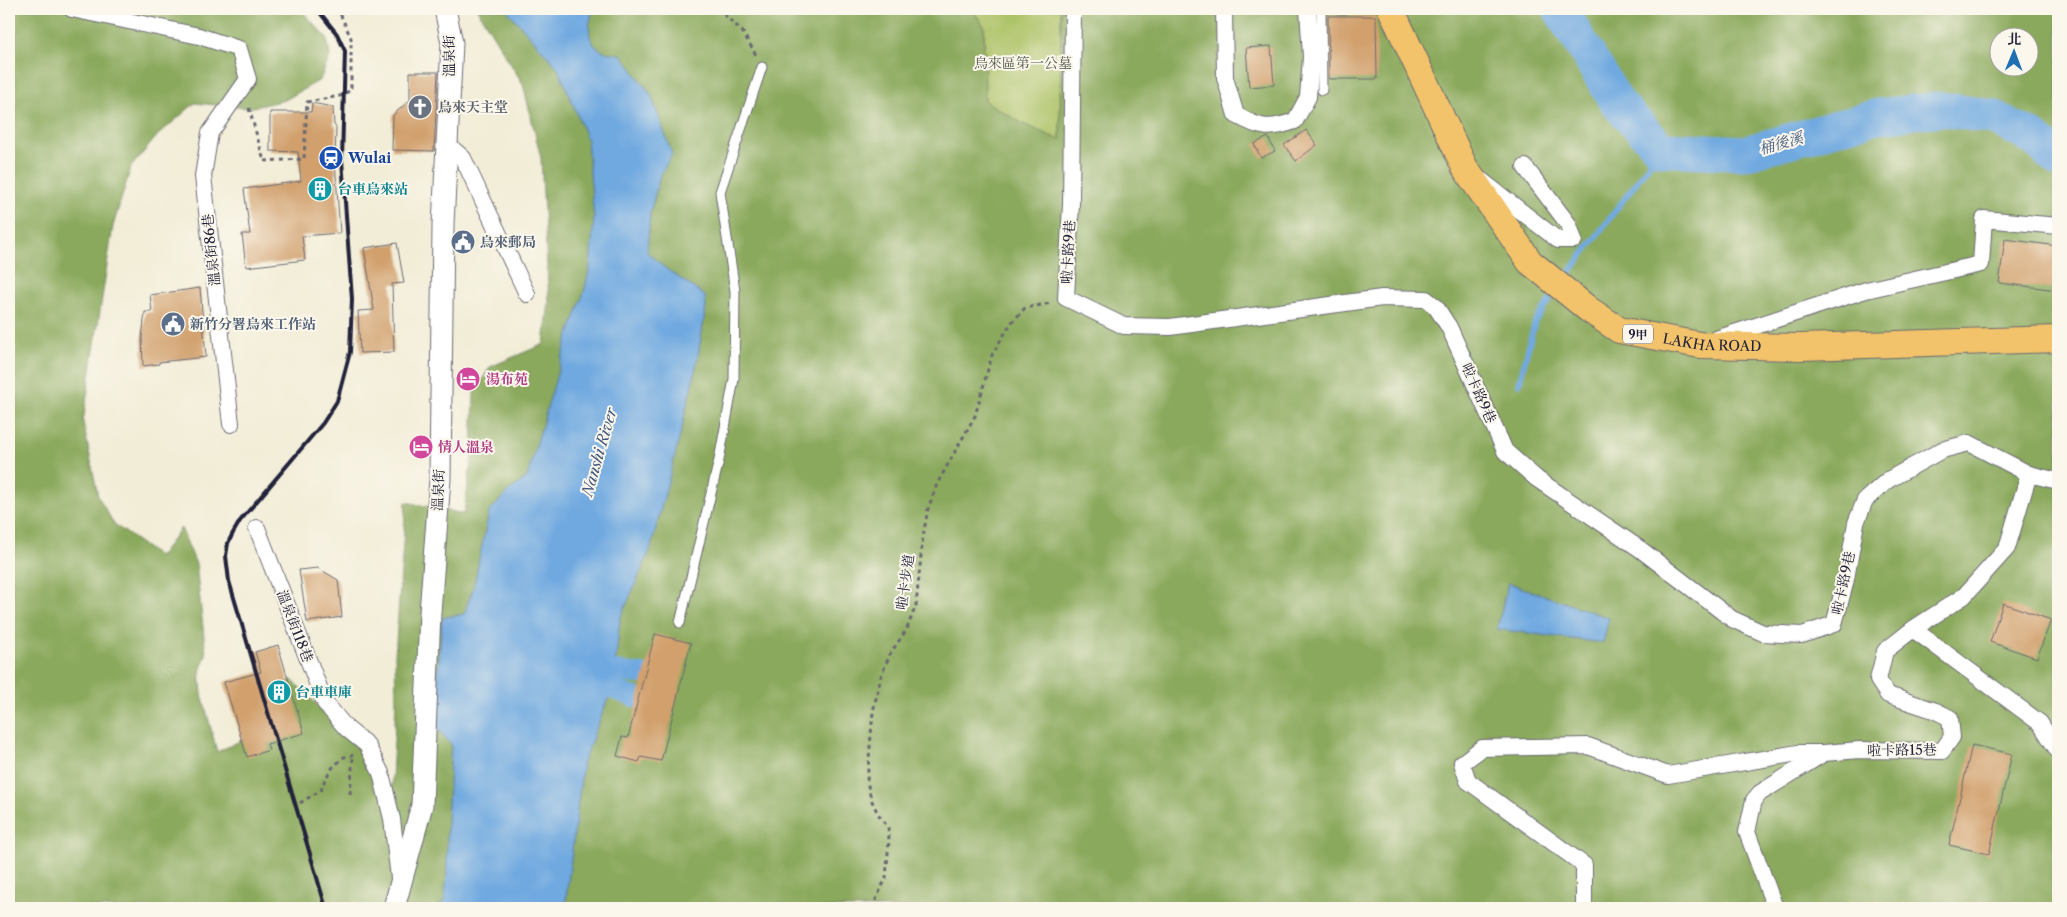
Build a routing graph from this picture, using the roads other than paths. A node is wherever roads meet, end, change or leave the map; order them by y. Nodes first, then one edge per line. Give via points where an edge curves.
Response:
1 (72, 9) edge
2 (446, 9) edge
3 (1073, 9) edge
4 (1224, 9) edge
5 (1308, 9) edge
6 (1321, 9) edge
7 (1391, 9) edge
8 (762, 67) road end
9 (1322, 90) dead end
10 (446, 143) junction
11 (1524, 167) dead end
12 (1464, 168) junction
13 (2058, 226) edge
14 (527, 294) dead end
15 (2058, 339) edge
16 (1700, 345) junction
17 (231, 424) dead end
18 (2028, 474) junction
19 (2058, 481) edge
20 (257, 528) dead end
21 (680, 623) dead end
22 (1914, 629) junction
23 (2058, 751) edge
24 (1824, 753) junction
25 (400, 882) junction
26 (394, 908) edge
27 (1584, 908) edge
28 (1776, 908) edge

1 - 17 street, 溫泉街86巷 via 199,36 239,49 248,79 210,133 203,176
2 - 10 street, 溫泉街 via 452,43
3 - 18 street, 啦卡路9巷 via 1071,204 1066,298 1124,326 1170,326 1382,298 1426,299 1436,307 1449,327 1505,451 1537,479 1640,549 1732,619 1763,633 1802,635 1834,624 1859,516 1865,500 1888,480 1942,450 1969,443
4 - 5 street via 1225,78 1236,114 1252,124 1275,128 1295,121 1308,97 1311,57
6 - 9 lane
7 - 12 main road, LAKHA ROAD / 9甲
8 - 21 lane via 720,192 735,292 734,379 719,460
10 - 14 street via 463,158
10 - 25 street, 溫泉街 via 440,479 430,613 422,805
11 - 12 street via 1569,225 1574,240 1558,240
12 - 16 main road, LAKHA ROAD / 9甲 via 1530,262 1588,309 1619,330
13 - 16 street via 1984,219 1981,264 1866,290
15 - 16 main road, LAKHA ROAD / 9甲 via 1801,347
18 - 19 street
18 - 22 street, 啦卡路15巷 via 2007,548 1964,596
20 - 25 street, 溫泉街118巷 via 325,703 350,732 367,745 381,773 392,819
22 - 23 street via 2040,723
22 - 24 street, 啦卡路15巷 via 1885,651 1878,680 1888,695 1950,718 1952,737 1942,751
24 - 27 street via 1798,752 1668,774 1588,746 1482,748 1462,763 1468,781 1584,865
24 - 28 street, 啦卡路15巷 via 1754,800 1747,832
25 - 26 street, 溫泉街

